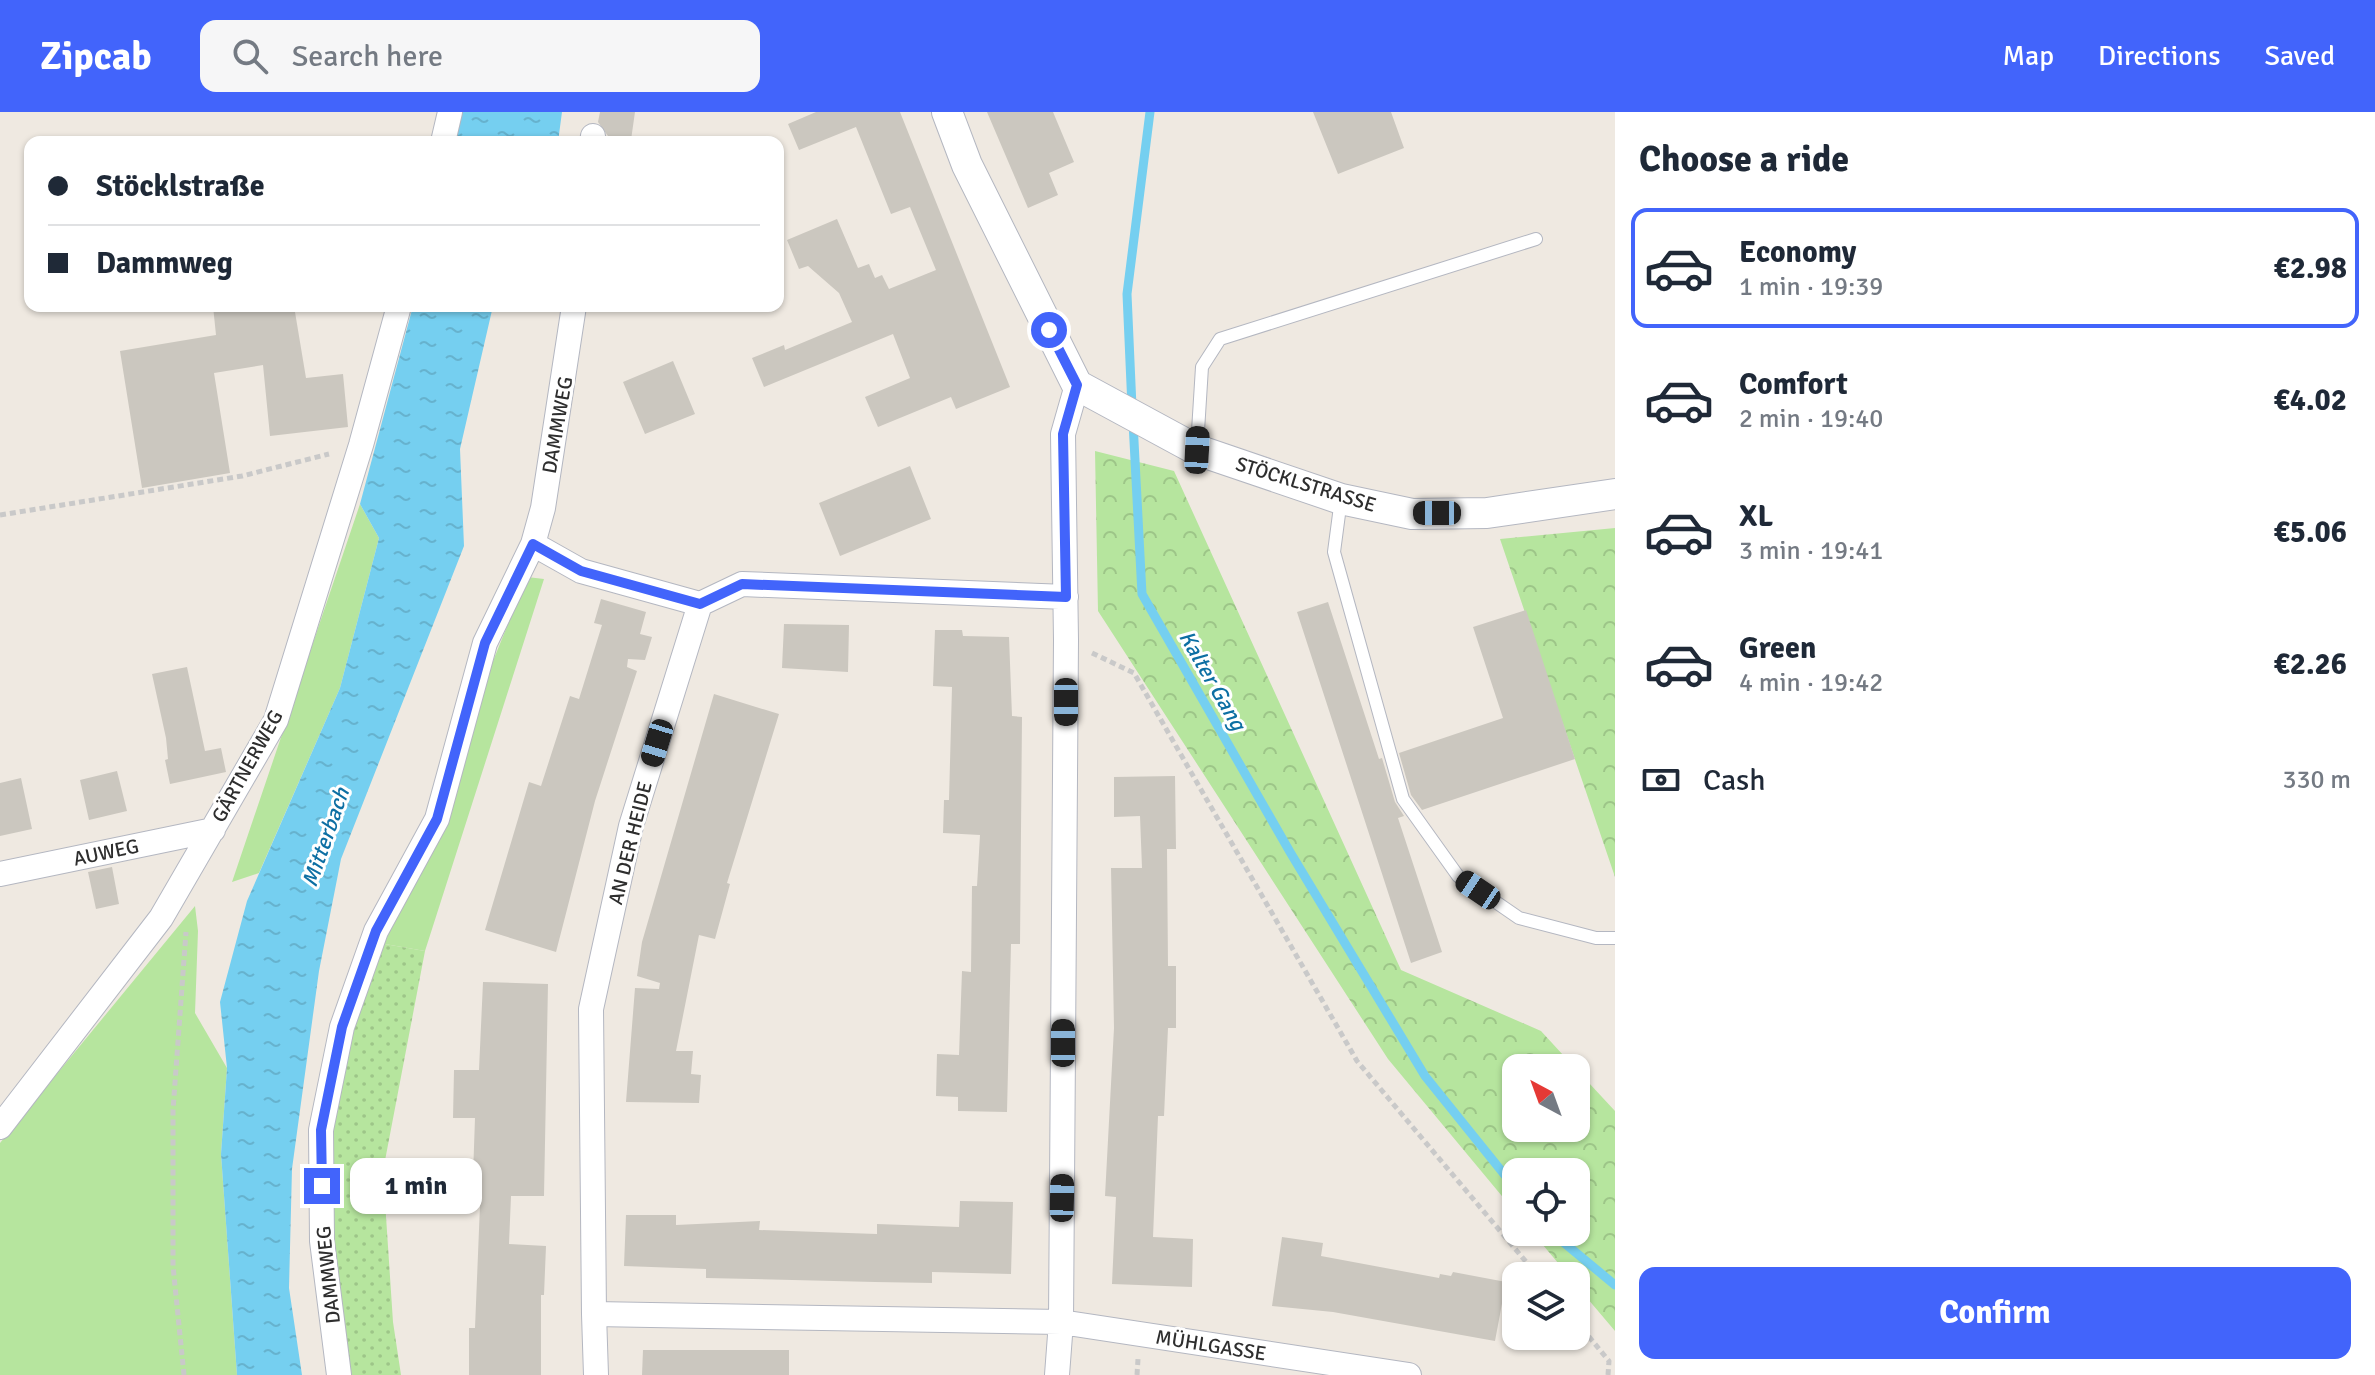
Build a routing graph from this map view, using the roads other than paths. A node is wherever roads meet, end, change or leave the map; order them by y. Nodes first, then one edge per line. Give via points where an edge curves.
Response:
1 (450, 112) edge
2 (947, 112) edge
3 (444, 136) edge
4 (1536, 239) dead end
5 (397, 312) edge
6 (573, 312) edge
7 (1077, 385) junction
8 (1197, 450) junction
9 (1615, 494) edge
10 (1341, 499) junction
11 (533, 544) junction
12 (1066, 597) junction
13 (700, 604) junction
14 (213, 830) junction
15 (0, 874) edge
16 (1615, 938) edge
17 (0, 1127) edge
18 (594, 1314) junction
19 (1061, 1322) junction
20 (339, 1375) edge
21 (596, 1375) edge
22 (1057, 1375) edge
23 (1409, 1375) edge

1 - 3 street
2 - 7 street via 967,165
4 - 8 lane via 1220,339 1202,367
5 - 14 street, GÄRTNERWEG via 276,720
6 - 11 street, DAMMWEG
7 - 8 street, STÖCKLSTRASSE
7 - 12 street via 1063,434
8 - 10 street, STÖCKLSTRASSE
9 - 10 street, STÖCKLSTRASSE via 1487,513 1412,514
10 - 16 lane via 1334,552 1403,799 1458,876 1519,918
11 - 13 street via 581,571
11 - 20 street, DAMMWEG via 485,643 437,819 376,931 342,1027 321,1130 322,1241
12 - 13 street via 742,584
12 - 19 street
13 - 18 street, AN DER HEIDE via 631,826 591,1009
14 - 15 street, AUWEG
14 - 17 street, GÄRTNERWEG via 161,918
18 - 19 street
18 - 21 street, AN DER HEIDE
19 - 22 street
19 - 23 street, MÜHLGASSE

